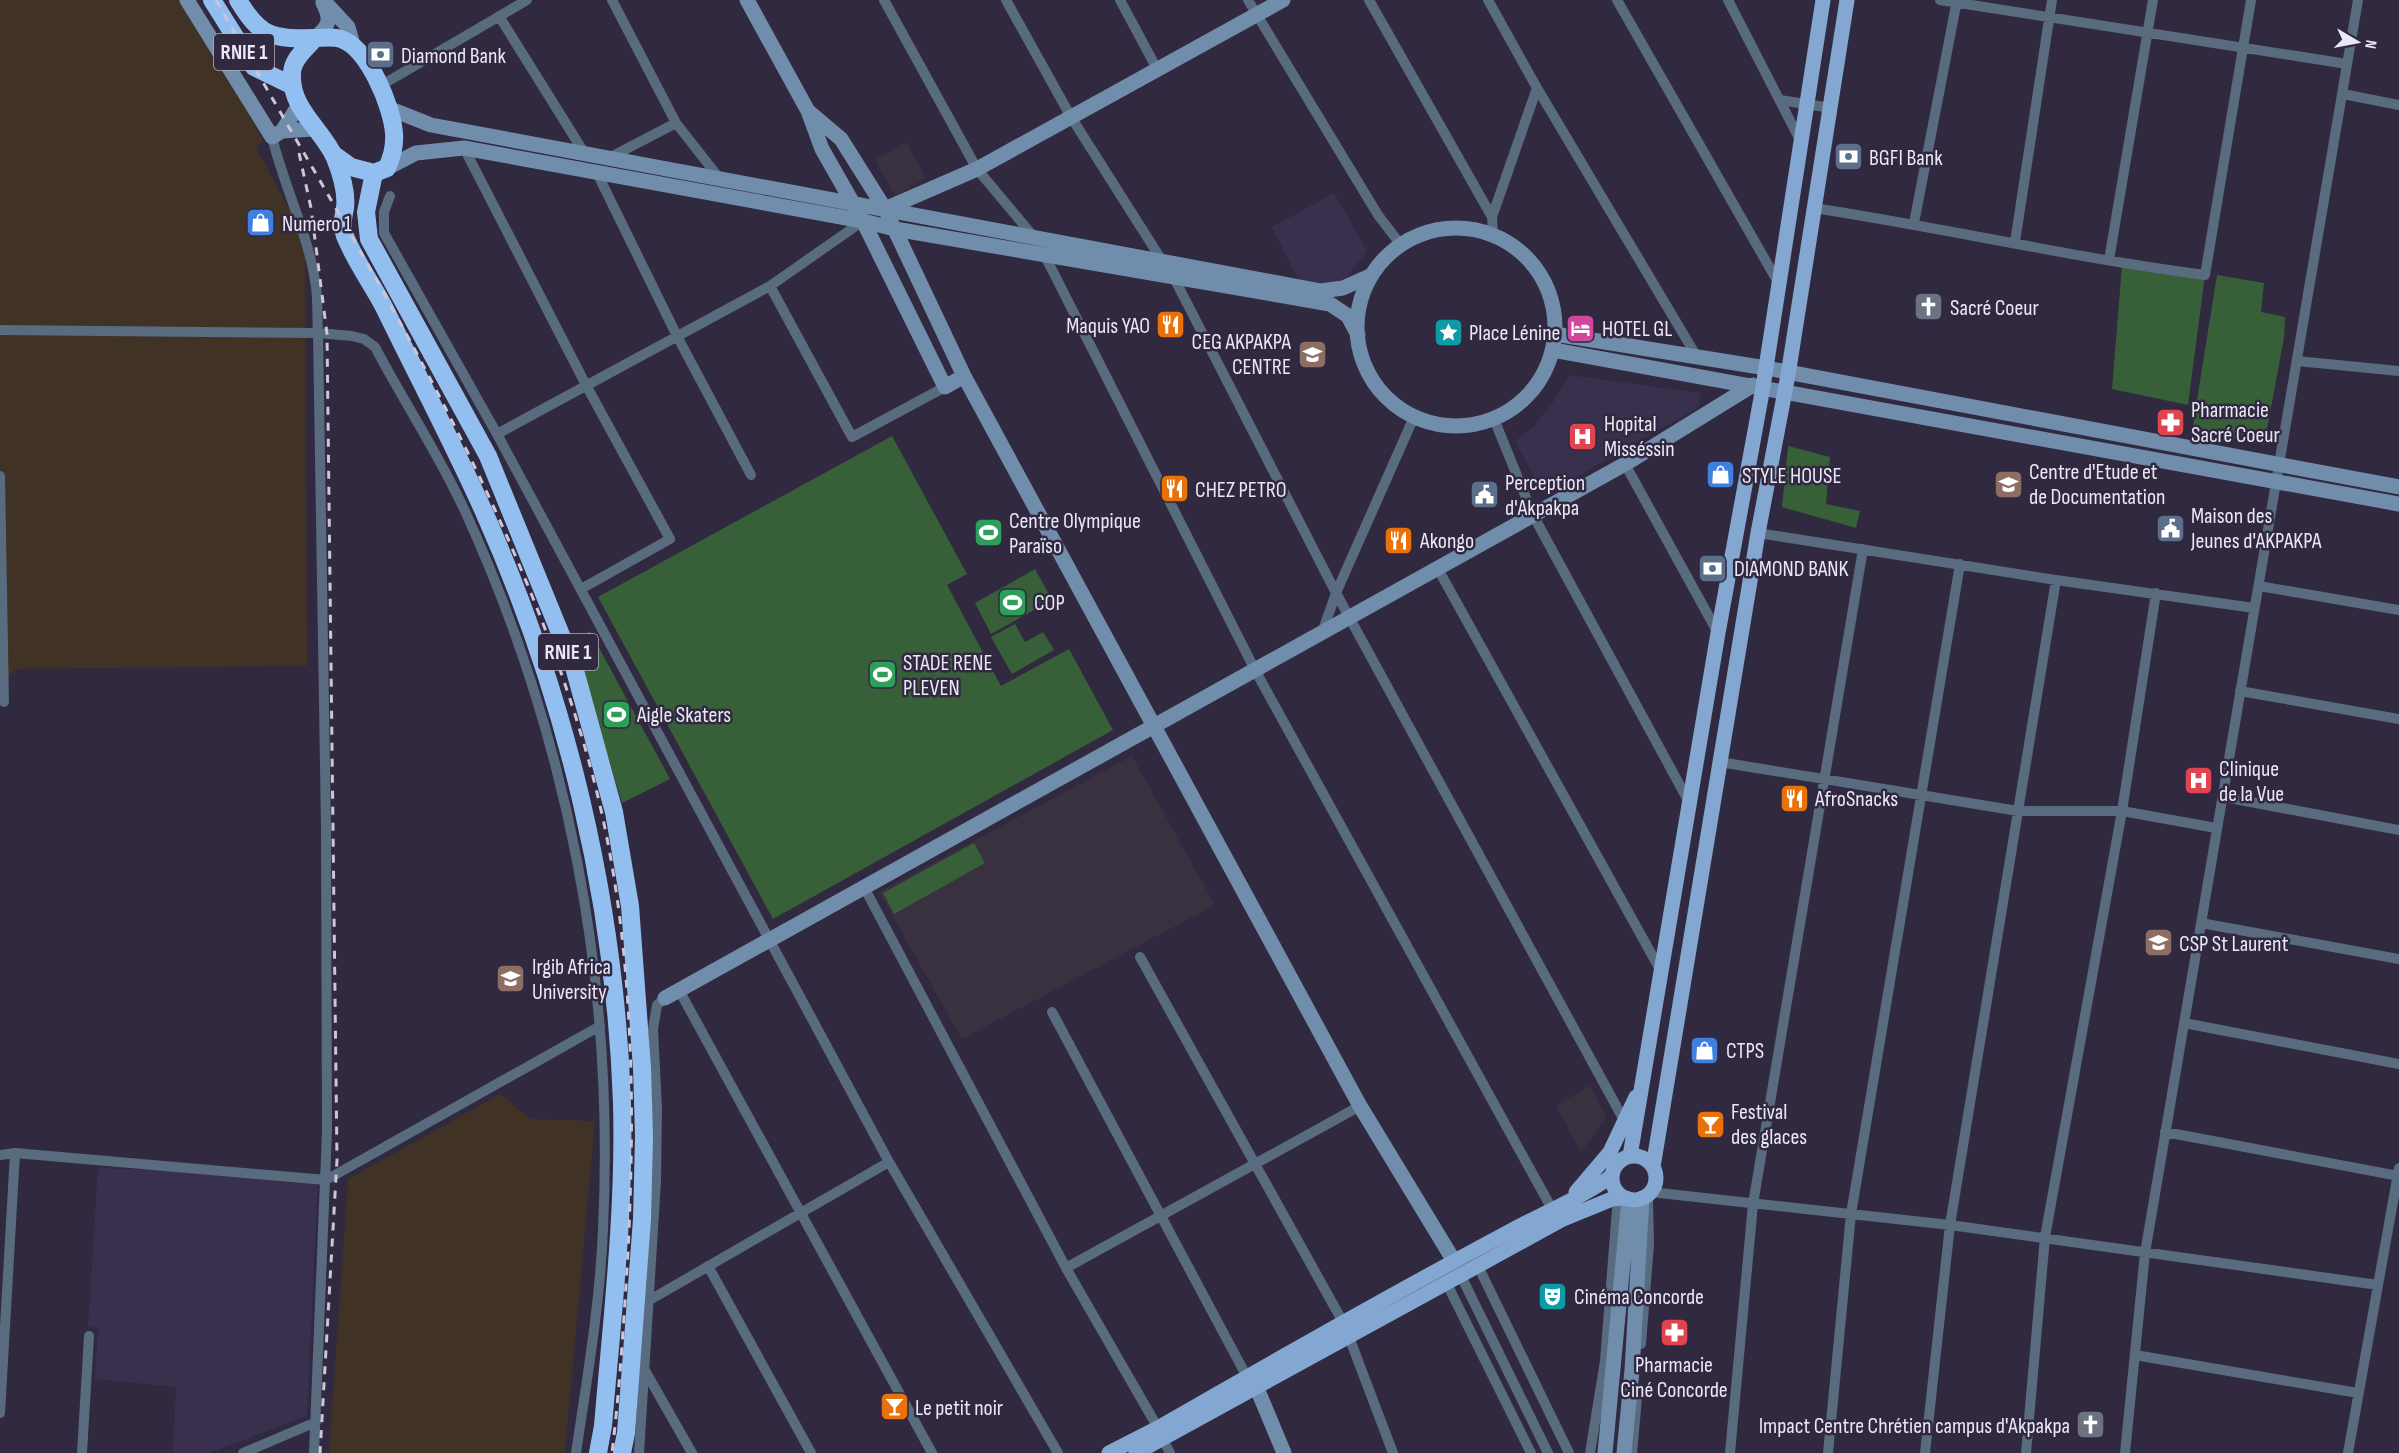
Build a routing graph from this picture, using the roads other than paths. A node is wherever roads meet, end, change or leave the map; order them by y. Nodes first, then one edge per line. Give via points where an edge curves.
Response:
1 (187, 0) edge
2 (212, 0) edge
3 (238, 0) edge
4 (322, 0) edge
5 (527, 0) edge
6 (612, 0) edge
7 (747, 0) edge
8 (884, 0) edge
9 (1006, 0) edge
10 (1119, 0) edge
11 (1248, 0) edge
12 (1283, 0) edge
13 (1369, 0) edge
14 (1488, 0) edge
15 (1617, 0) edge
16 (1728, 0) edge
17 (1823, 0) edge
18 (1847, 0) edge
19 (1940, 0) edge
20 (2052, 0) edge
21 (2153, 0) edge
22 (2251, 0) edge
23 (2358, 0) edge
24 (1957, 1) edge
25 (1256, 15) junction
26 (499, 16) junction
27 (2050, 17) junction
28 (2148, 33) junction
29 (315, 38) junction
30 (353, 45) junction
31 (2243, 47) junction
32 (2347, 64) junction
33 (1157, 69) junction
34 (293, 86) junction
35 (380, 86) junction
36 (1537, 88) junction
37 (2343, 94) junction
38 (1780, 100) junction
39 (1805, 104) junction
40 (299, 105) junction
41 (2399, 105) edge
42 (388, 108) junction
43 (1831, 108) junction
44 (808, 111) junction
45 (1071, 117) junction
46 (676, 123) junction
47 (313, 129) junction
48 (277, 134) junction
49 (1800, 140) junction
50 (464, 148) junction
51 (333, 154) junction
52 (585, 154) junction
53 (607, 159) junction
54 (977, 169) junction
55 (380, 171) junction
56 (597, 173) junction
57 (721, 180) junction
58 (390, 196) dead end
59 (854, 204) junction
60 (1814, 208) junction
61 (885, 209) junction
62 (1492, 217) junction
63 (863, 221) junction
64 (1914, 223) junction
65 (895, 229) junction
66 (1493, 234) junction
67 (1033, 236) junction
68 (2015, 242) junction
69 (1401, 245) junction
70 (1044, 254) junction
71 (1161, 259) junction
72 (2109, 260) junction
73 (1372, 275) junction
74 (1174, 278) junction
75 (1780, 285) junction
76 (770, 286) junction
77 (0, 330) edge
78 (318, 333) junction
79 (1358, 335) junction
80 (677, 336) junction
81 (1554, 342) junction
82 (1697, 357) junction
83 (2297, 361) junction
84 (1766, 368) junction
85 (2399, 370) edge
86 (1788, 375) junction
87 (964, 376) junction
88 (586, 385) junction
89 (1758, 386) junction
90 (945, 387) junction
91 (1785, 392) junction
92 (1414, 417) junction
93 (1494, 419) junction
94 (497, 434) junction
95 (1625, 464) junction
96 (2278, 466) junction
97 (751, 475) dead end
98 (0, 476) edge
99 (2277, 482) junction
100 (2399, 488) edge
101 (2399, 504) edge
102 (1533, 515) junction
103 (1758, 533) junction
104 (1863, 549) junction
105 (1960, 564) junction
106 (1438, 569) junction
107 (2056, 580) junction
108 (2259, 586) junction
109 (581, 590) junction
110 (1336, 593) junction
111 (2156, 593) junction
112 (2254, 608) junction
113 (2399, 610) edge
114 (1350, 618) junction
115 (1322, 633) junction
116 (1718, 633) junction
117 (1255, 670) junction
118 (2240, 691) junction
119 (4, 702) dead end
120 (2399, 719) edge
121 (1154, 726) junction
122 (1720, 762) junction
123 (1824, 779) junction
124 (1921, 795) junction
125 (2224, 797) junction
126 (1690, 804) junction
127 (2018, 811) junction
128 (2122, 811) junction
129 (2216, 828) junction
130 (2399, 830) edge
131 (864, 887) junction
132 (2201, 922) junction
133 (771, 939) junction
134 (1140, 957) dead end
135 (2399, 959) edge
136 (1662, 973) junction
137 (679, 990) junction
138 (665, 998) joint
139 (1052, 1012) dead end
140 (2184, 1023) junction
141 (600, 1026) junction
142 (1648, 1056) junction
143 (2399, 1064) edge
144 (1360, 1106) junction
145 (1625, 1122) junction
146 (2165, 1132) junction
147 (15, 1153) junction
148 (0, 1155) edge
149 (1630, 1156) junction
150 (889, 1162) junction
151 (1255, 1164) junction
152 (1653, 1167) junction
153 (2398, 1173) edge
154 (1612, 1174) junction
155 (326, 1180) junction
156 (1635, 1196) junction
157 (1568, 1199) junction
158 (1753, 1204) junction
159 (1552, 1209) junction
160 (801, 1213) junction
161 (1851, 1214) junction
162 (1161, 1216) junction
163 (1950, 1225) junction
164 (5, 1233) edge
165 (2045, 1237) junction
166 (2145, 1253) junction
167 (1454, 1261) junction
168 (708, 1266) junction
169 (1478, 1266) junction
170 (1066, 1268) junction
171 (1461, 1276) junction
172 (1447, 1284) junction
173 (2378, 1285) junction
174 (648, 1301) junction
175 (3, 1311) edge
176 (1347, 1331) junction
177 (89, 1336) dead end
178 (2135, 1355) junction
179 (643, 1367) junction
180 (588, 1369) junction
181 (608, 1369) junction
182 (1252, 1382) junction
183 (2358, 1393) junction
184 (0, 1413) edge
185 (316, 1422) junction
186 (1160, 1433) junction
187 (82, 1453) edge
188 (243, 1453) edge
189 (314, 1453) edge
190 (576, 1453) edge
191 (598, 1453) edge
192 (622, 1453) edge
193 (639, 1453) edge
194 (692, 1453) edge
195 (811, 1453) edge
196 (932, 1453) edge
197 (1058, 1453) edge
198 (1109, 1453) edge
199 (1136, 1453) edge
200 (1170, 1453) edge
201 (1284, 1453) edge
202 (1393, 1453) edge
203 (1531, 1453) edge
204 (1548, 1453) edge
205 (1569, 1453) edge
206 (1590, 1453) edge
207 (1605, 1453) edge
208 (1624, 1453) edge
209 (1632, 1453) edge
210 (1730, 1453) edge
211 (1828, 1453) edge
212 (1925, 1453) edge
213 (2026, 1453) edge
214 (2126, 1453) edge
215 (2348, 1453) edge

1 - 48 main road
2 - 34 highway, RNIE 1 via 254,67
3 - 29 highway, RNIE 1 via 252,21 269,36
4 - 29 main road via 330,18 328,27
4 - 30 main road via 348,27
5 - 26 street
6 - 46 street
7 - 44 main road
8 - 54 street
9 - 45 street
10 - 33 street
11 - 25 street
12 - 25 main road
13 - 62 street
14 - 36 street
15 - 75 street
16 - 38 street
17 - 39 main road
18 - 43 main road
19 - 24 street
20 - 27 street
21 - 28 street
22 - 31 street
23 - 32 street
24 - 27 street
24 - 64 street
25 - 33 main road
25 - 69 street via 1378,215
26 - 35 street
26 - 52 street
27 - 28 street
27 - 68 street
28 - 31 street
28 - 72 street
29 - 30 highway, RNIE 1 via 339,38
29 - 34 highway, RNIE 1 via 297,59 291,77
30 - 35 highway, RNIE 1
31 - 32 street
31 - 72 street via 2205,275
32 - 37 street
33 - 45 main road
34 - 40 highway, RNIE 1
35 - 42 highway, RNIE 1
36 - 62 street
36 - 82 street
37 - 41 street
37 - 83 street
38 - 39 street
38 - 49 street
39 - 43 street
39 - 49 main road
40 - 47 highway, RNIE 1
40 - 48 main road
42 - 52 main road via 431,125
42 - 55 highway, RNIE 1 via 394,140
43 - 60 main road
44 - 59 main road via 822,149
44 - 61 main road via 841,139
45 - 54 main road
45 - 71 street
46 - 53 street
46 - 57 street
47 - 48 main road
47 - 51 highway, RNIE 1
48 - 78 street via 281,175 293,199 316,286
49 - 75 main road
50 - 55 main road via 416,153
50 - 56 main road
50 - 88 street
51 - 55 highway, RNIE 1 via 351,167
51 - 181 highway, RNIE 1 via 345,193 341,220 346,237 493,531 532,637 579,787 618,1022 621,1199
52 - 53 main road
53 - 57 main road
54 - 61 main road
54 - 67 street
55 - 192 highway, RNIE 1 via 366,212 369,239 488,456 574,667 603,764 618,834 634,959 644,1136 642,1220
56 - 63 main road
56 - 80 street
57 - 59 main road
58 - 94 street via 384,212 384,233
59 - 61 main road
59 - 63 main road
60 - 64 street
60 - 86 main road
61 - 65 main road
61 - 67 main road
62 - 66 street
63 - 65 main road
63 - 76 street
63 - 90 main road
64 - 68 street
65 - 70 main road
65 - 87 main road
66 - 69 main road via 1470,228 1446,228
66 - 81 main road via 1520,250 1540,273 1552,302
67 - 71 main road
68 - 72 street
69 - 73 main road
70 - 74 main road
70 - 117 street
71 - 73 main road via 1321,291 1343,288
73 - 79 main road via 1359,310
74 - 79 main road via 1330,304 1348,316
74 - 110 street
75 - 84 main road
76 - 80 street
76 - 90 street via 852,437
77 - 78 street
78 - 141 street via 352,336 375,347 439,459 473,532 516,640 559,772 580,874
78 - 155 street via 326,828
79 - 92 main road via 1362,358 1376,385 1396,407
80 - 88 street
80 - 97 street
81 - 82 main road
81 - 89 main road
81 - 93 main road via 1544,375 1533,391
82 - 84 main road
83 - 85 street
83 - 96 street
84 - 86 main road
84 - 89 main road
86 - 91 main road
86 - 96 main road
87 - 90 main road
87 - 121 main road
88 - 94 street
88 - 109 street via 670,539
89 - 91 main road
89 - 95 main road
89 - 116 main road
91 - 99 main road
91 - 103 main road
92 - 93 main road via 1454,427
92 - 110 street
93 - 102 street
94 - 109 street
95 - 102 main road
95 - 116 street
96 - 99 street
96 - 100 main road
98 - 119 street
99 - 101 main road
99 - 108 street
102 - 106 main road
102 - 126 street
103 - 104 street
103 - 122 main road
104 - 105 street
104 - 123 street
105 - 107 street
105 - 124 street
106 - 114 main road
106 - 136 street
107 - 111 street
107 - 127 street
108 - 112 street
108 - 113 street
109 - 133 street
110 - 114 street
110 - 115 street
111 - 112 street
111 - 128 street
112 - 118 street
114 - 115 main road
114 - 145 street
115 - 117 main road
116 - 126 main road
117 - 121 main road
117 - 159 street
118 - 120 street
118 - 125 street
121 - 131 main road
121 - 144 main road
122 - 123 street
122 - 152 main road
123 - 124 street
123 - 158 street
124 - 127 street
124 - 161 street
125 - 129 street
125 - 130 street
126 - 136 main road
127 - 128 street
127 - 163 street
128 - 129 street
128 - 165 street
129 - 132 street
131 - 133 main road
131 - 170 street
132 - 135 street
132 - 140 street
133 - 137 main road
133 - 150 street
134 - 151 street
136 - 142 main road
137 - 138 main road
137 - 160 street
138 - 174 street via 657,1005 653,1029 657,1146
139 - 162 street
140 - 143 street
140 - 146 street
141 - 155 street
141 - 180 street via 605,1113 604,1202
142 - 145 main road
142 - 149 main road
144 - 151 street
144 - 167 main road
145 - 157 main road via 1603,1163
146 - 153 street
146 - 166 street
147 - 148 street
147 - 155 street
147 - 164 street
149 - 152 main road via 1644,1158
149 - 154 main road via 1618,1162
150 - 160 street
150 - 197 street
151 - 162 street
151 - 176 street
152 - 156 main road via 1655,1180
153 - 173 street
154 - 156 main road via 1615,1189
154 - 157 main road via 1601,1185
155 - 185 street
156 - 158 street
156 - 169 main road via 1563,1218
156 - 206 street
156 - 207 main road
156 - 208 main road via 1632,1370
156 - 209 street via 1648,1244
157 - 159 main road
158 - 161 street
158 - 210 street
159 - 167 main road
160 - 168 street
160 - 196 street
161 - 163 street
161 - 211 street
162 - 170 street
162 - 182 street
163 - 165 street
163 - 212 street
164 - 175 street
165 - 166 street
165 - 213 street
166 - 173 street
166 - 178 street
167 - 176 main road
168 - 174 street
168 - 195 street
169 - 171 main road
169 - 205 street
170 - 186 street
171 - 172 main road
171 - 204 street
172 - 176 main road
172 - 203 street
173 - 183 street
174 - 179 street
175 - 184 street
176 - 182 main road
176 - 202 street
177 - 187 street
178 - 183 street
178 - 214 street
179 - 193 street
179 - 194 street
180 - 181 street
180 - 190 street
181 - 191 highway, RNIE 1
182 - 186 main road
182 - 201 main road
183 - 215 street
185 - 188 street
185 - 189 street
186 - 198 main road
186 - 199 main road
186 - 200 street

